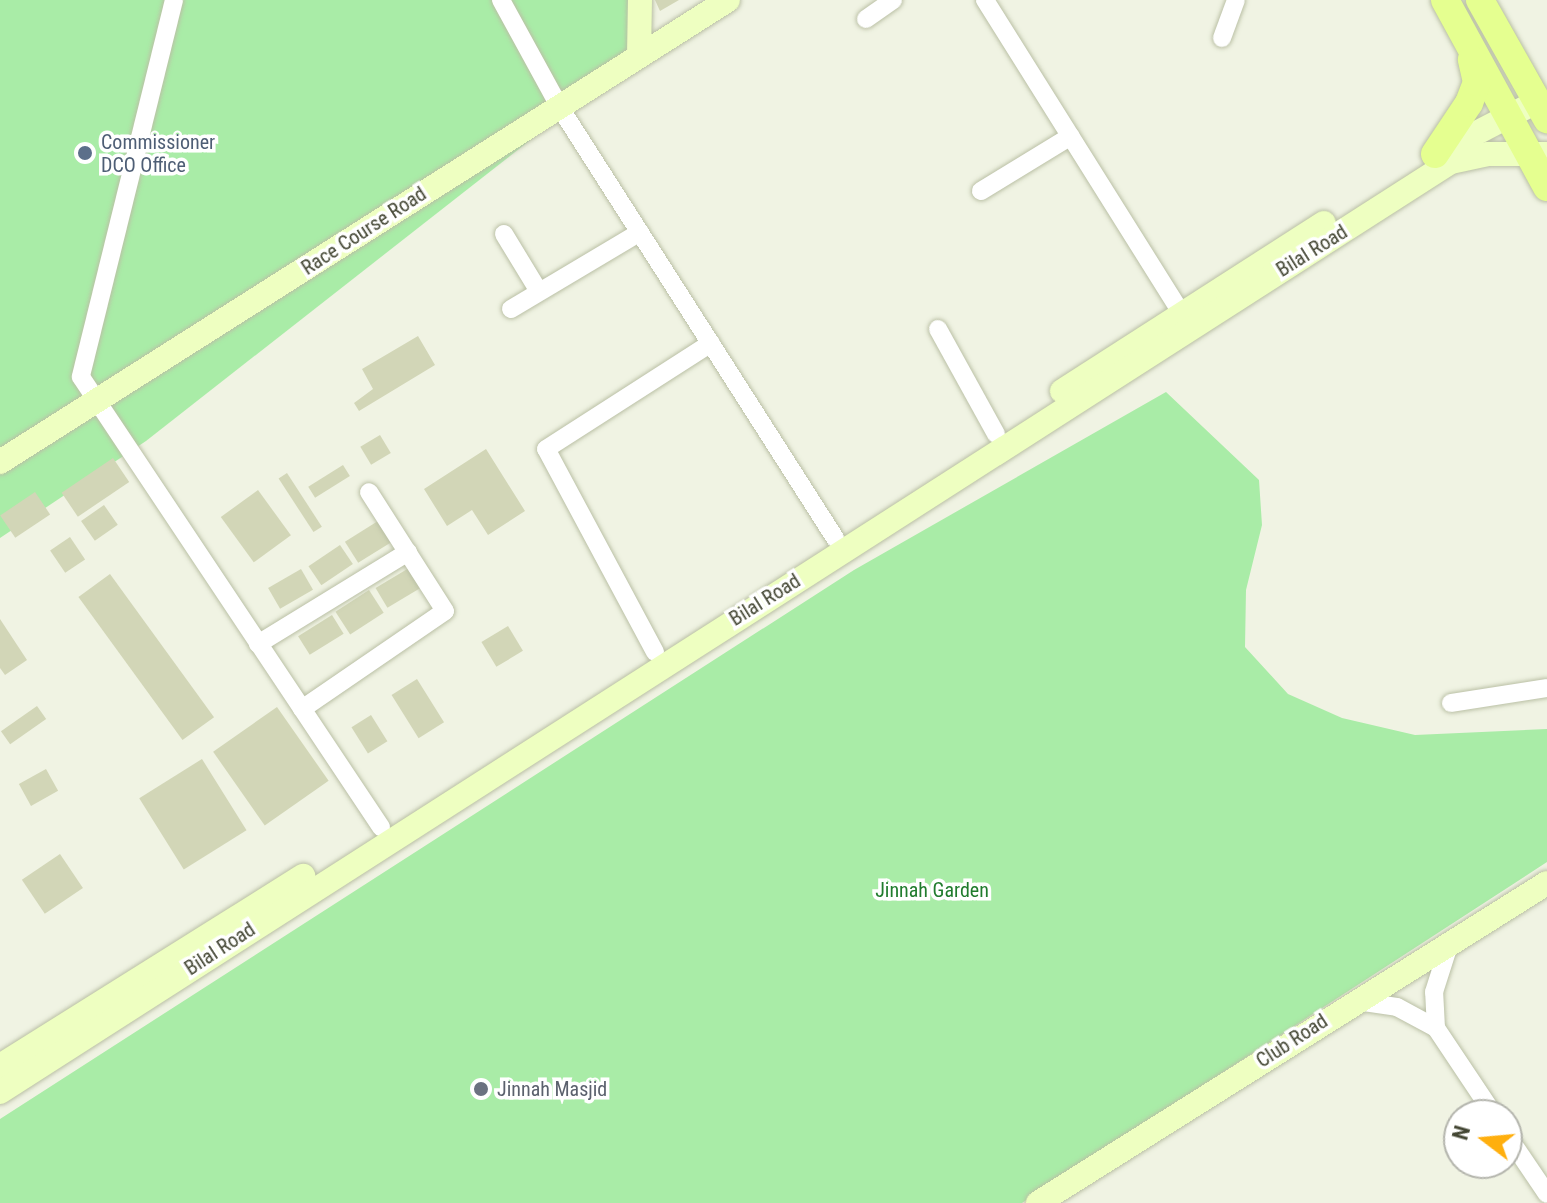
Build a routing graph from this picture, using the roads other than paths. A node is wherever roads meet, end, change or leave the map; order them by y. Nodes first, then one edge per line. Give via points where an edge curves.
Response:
1 (174, 0) edge
2 (501, 0) edge
3 (640, 0) edge
4 (728, 0) edge
5 (893, 0) edge
6 (985, 0) edge
7 (1236, 0) edge
8 (1445, 0) edge
9 (1480, 0) edge
10 (866, 19) dead end
11 (1222, 38) dead end
12 (1468, 43) junction
13 (639, 56) junction
14 (559, 106) junction
15 (1542, 110) edge
16 (1504, 118) junction
17 (1071, 136) junction
18 (1435, 154) junction
19 (1536, 154) edge
20 (1547, 187) edge
21 (981, 191) dead end
22 (640, 232) junction
23 (504, 234) dead end
24 (538, 290) junction
25 (511, 309) dead end
26 (1181, 312) junction
27 (938, 329) dead end
28 (711, 343) junction
29 (97, 401) junction
30 (996, 434) junction
31 (0, 462) edge
32 (369, 492) dead end
33 (835, 538) junction
34 (408, 552) junction
35 (258, 644) junction
36 (655, 652) junction
37 (1547, 688) edge
38 (1451, 703) dead end
39 (302, 709) junction
40 (381, 827) junction
41 (1547, 883) edge
42 (1450, 942) junction
43 (1354, 1001) junction
44 (1436, 1028) junction
45 (0, 1066) edge
46 (0, 1092) edge
47 (1483, 1099) edge
48 (1523, 1159) edge
49 (1076, 1179) junction
50 (1547, 1194) edge
51 (1038, 1203) edge
52 (1069, 1203) edge

1 - 29 street via 81,377
2 - 14 street
3 - 13 main road
4 - 13 main road, Race Course Road
5 - 10 street
6 - 17 street
7 - 11 street
8 - 12 main road
9 - 15 main road
12 - 16 main road
12 - 18 main road via 1477,82 1458,127
13 - 14 main road, Race Course Road
14 - 22 street
14 - 29 main road, Race Course Road
15 - 16 main road, Bilal Road
16 - 18 main road, Bilal Road
16 - 19 main road
17 - 21 street
17 - 26 street
18 - 26 main road, Bilal Road
19 - 20 main road
19 - 46 main road, Bilal Road via 1451,162
22 - 24 street
22 - 28 street
23 - 24 street
24 - 25 street
26 - 30 main road, Bilal Road
27 - 30 street
28 - 33 street
28 - 36 street via 546,449
29 - 31 main road, Race Course Road
29 - 35 street
30 - 33 main road, Bilal Road
32 - 34 street
33 - 36 main road, Bilal Road
34 - 35 street
34 - 39 street via 445,611
35 - 39 street
36 - 40 main road, Bilal Road
37 - 38 street via 1528,696
39 - 40 street
40 - 45 main road, Bilal Road
41 - 42 main road, Club Road
42 - 43 main road, Club Road
42 - 44 street via 1436,984
43 - 44 street via 1397,1007
43 - 49 main road, Club Road
44 - 47 street
48 - 50 street
49 - 51 main road, Club Road
49 - 52 main road

